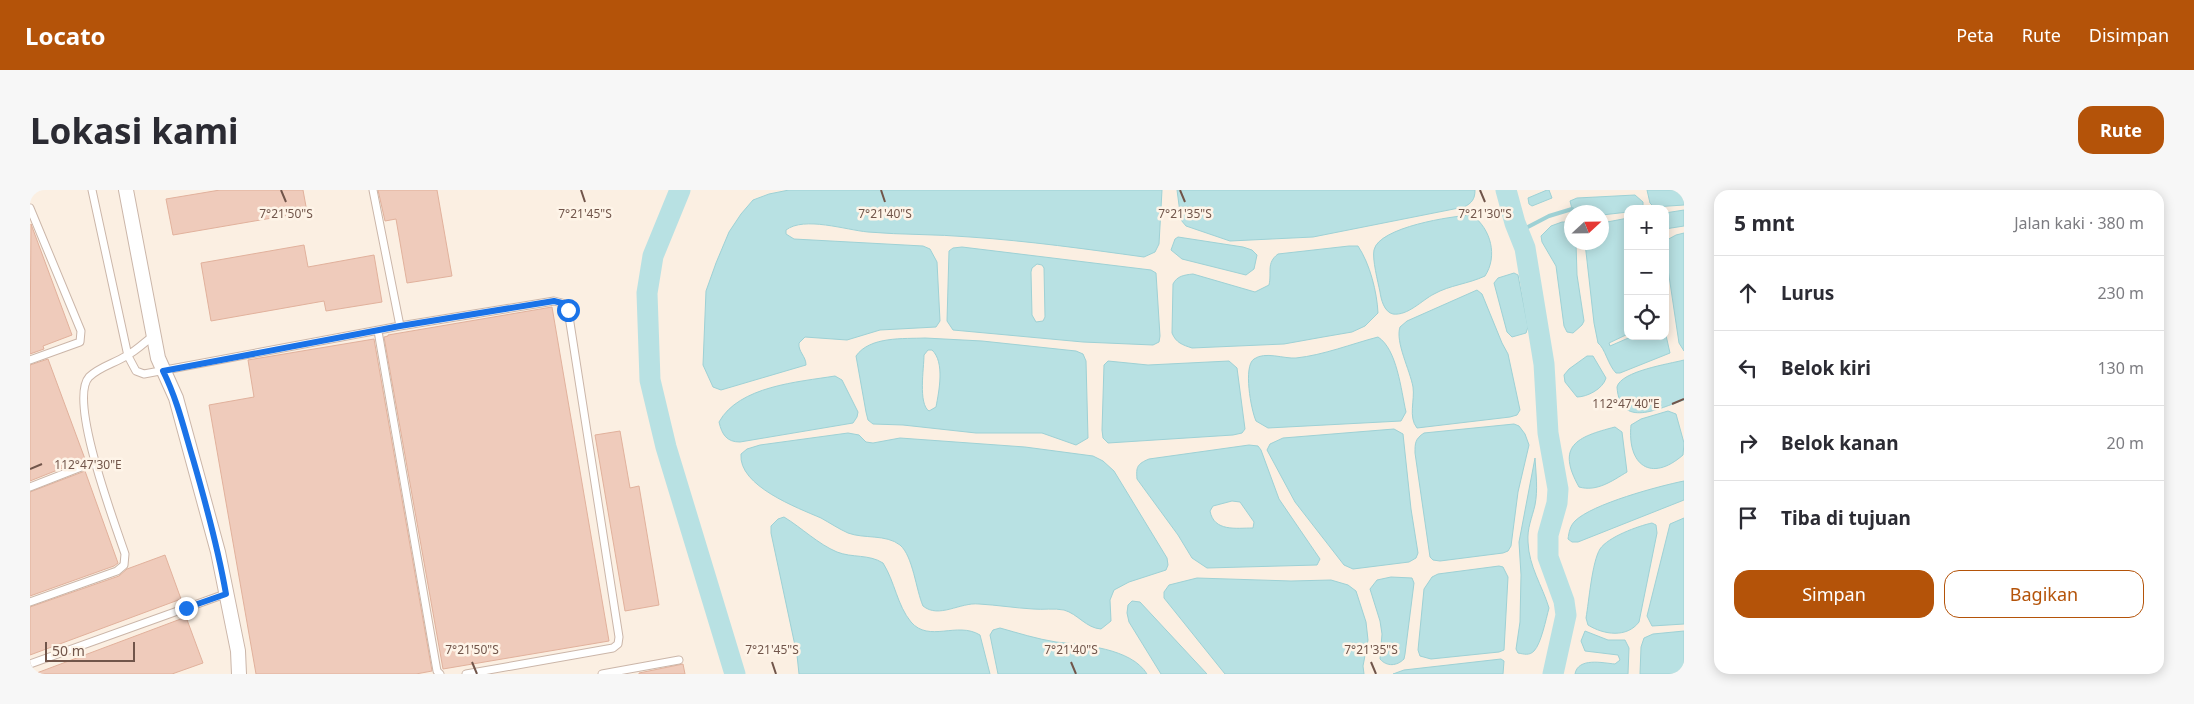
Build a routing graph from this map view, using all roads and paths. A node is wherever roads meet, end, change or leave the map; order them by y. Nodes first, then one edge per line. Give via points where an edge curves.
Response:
1 (92, 190) edge
2 (126, 190) edge
3 (373, 190) edge
4 (30, 208) edge
5 (400, 326) junction
6 (378, 331) junction
7 (154, 335) junction
8 (128, 356) junction
9 (30, 360) edge
10 (163, 371) junction
11 (94, 462) junction
12 (30, 487) edge
13 (226, 594) junction
14 (30, 602) edge
15 (679, 660) dead end
16 (30, 664) edge
17 (634, 671) edge
18 (239, 674) edge
19 (440, 674) edge
20 (466, 674) edge
21 (602, 674) edge

1 - 8 lane
2 - 7 street
3 - 5 lane
4 - 9 lane via 81,331 80,342
5 - 6 lane
5 - 20 lane via 554,301 562,303 568,310 618,644 613,648
6 - 10 lane
6 - 19 lane
7 - 8 lane
7 - 10 street
8 - 10 lane via 131,365 140,373
8 - 11 lane via 97,371 85,383 83,397
10 - 13 street via 176,398 218,552
11 - 12 lane
11 - 14 lane via 125,554 124,565 117,571
13 - 16 lane
13 - 18 street via 238,651
15 - 17 lane
17 - 21 lane

